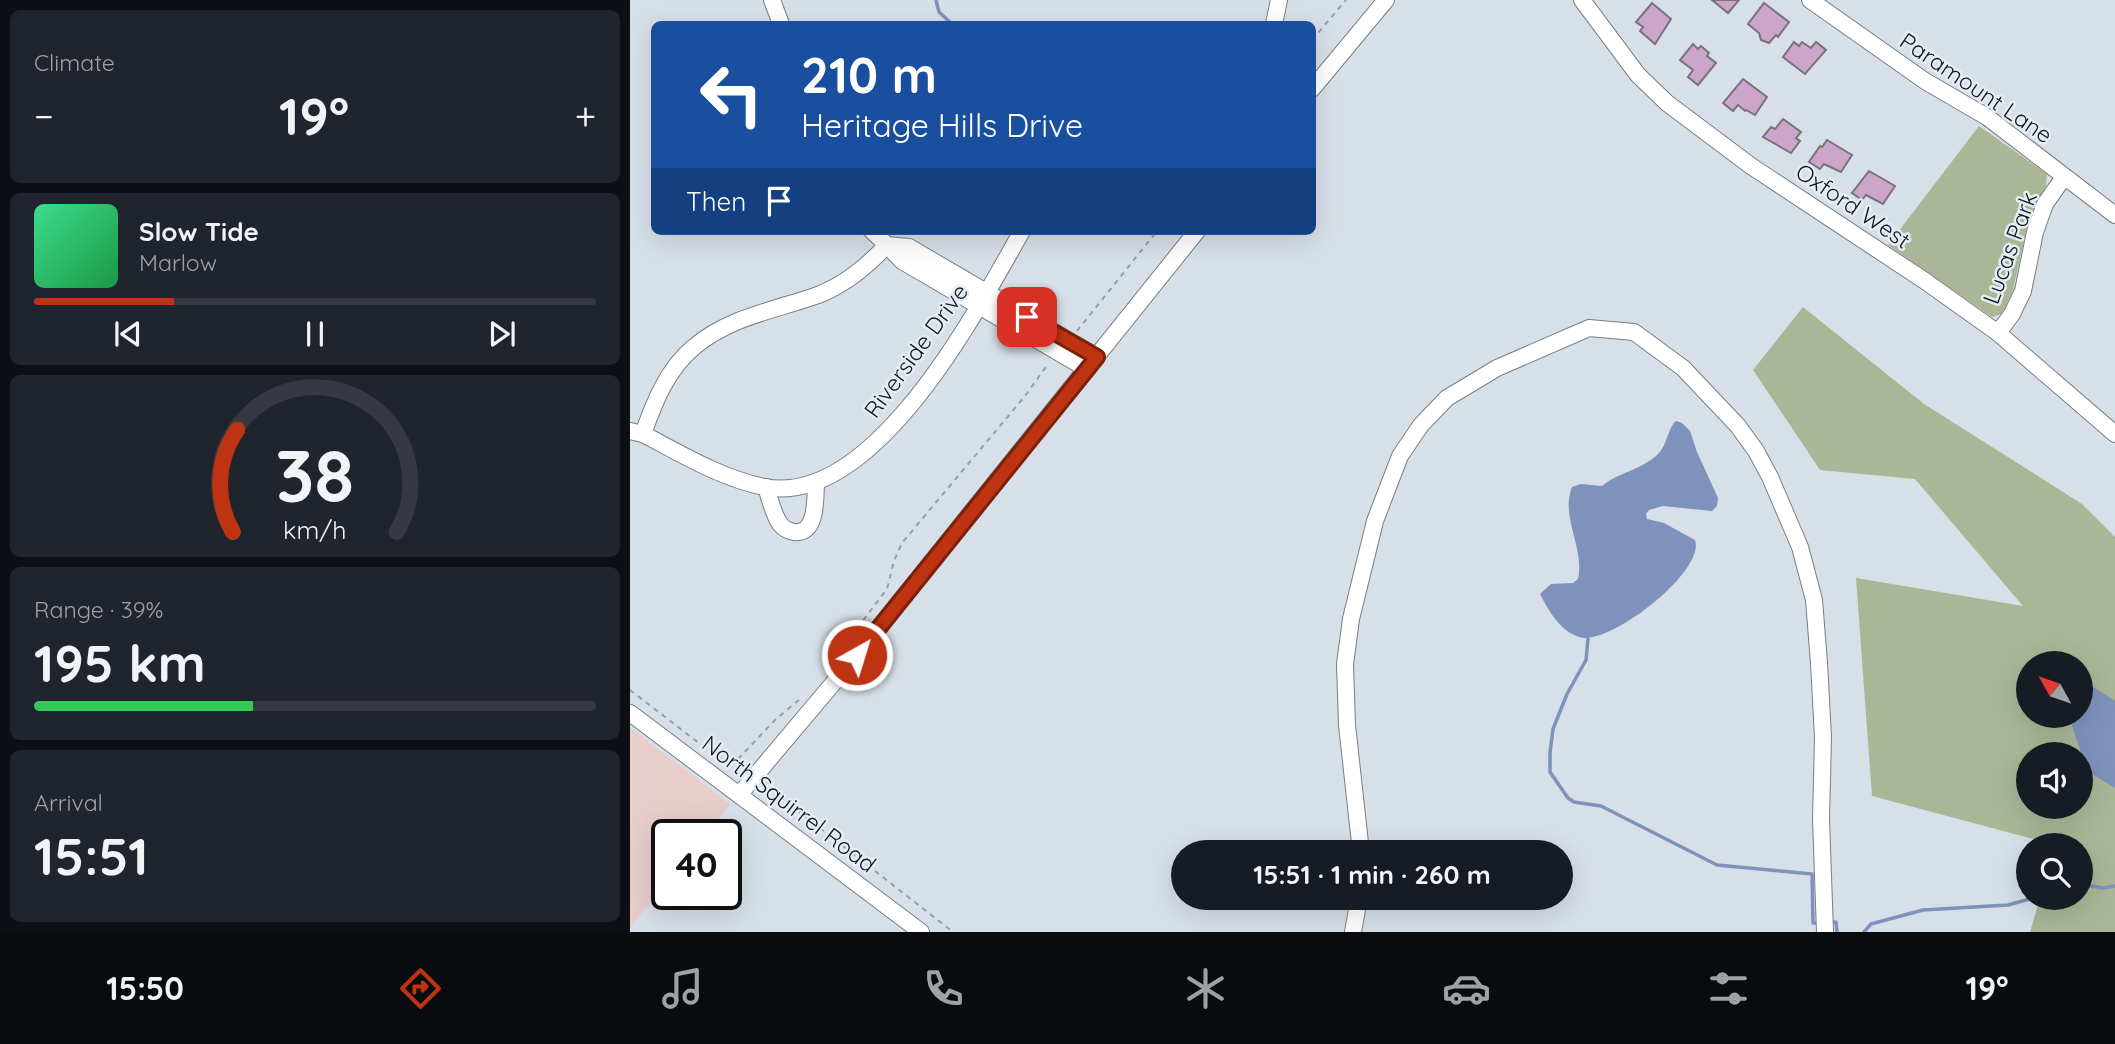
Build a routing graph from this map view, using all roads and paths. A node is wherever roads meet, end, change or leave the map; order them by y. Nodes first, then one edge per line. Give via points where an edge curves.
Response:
1 (772, 0) edge
2 (1279, 0) edge
3 (1346, 0) edge
4 (1386, 0) edge
5 (1582, 0) edge
6 (1811, 0) edge
7 (780, 21) edge
8 (1275, 21) edge
9 (1316, 35) edge
10 (1316, 84) edge
11 (2064, 177) junction
12 (2115, 215) edge
13 (876, 235) edge
14 (1020, 235) edge
15 (1154, 235) edge
16 (1194, 235) edge
17 (887, 245) junction
18 (983, 299) junction
19 (1998, 333) junction
20 (1063, 346) junction
21 (1092, 363) junction
22 (636, 433) edge
23 (2115, 434) edge
24 (816, 482) junction
25 (766, 487) junction
26 (828, 667) dead end
27 (630, 690) edge
28 (801, 698) dead end
29 (630, 713) edge
30 (738, 759) junction
31 (743, 764) dead end
32 (768, 783) dead end
33 (739, 795) junction
34 (1360, 840) edge
35 (1357, 910) edge
36 (921, 932) edge
37 (953, 932) edge
38 (1353, 932) edge
39 (1825, 932) edge

1 - 7 street
2 - 8 street
3 - 9 path
4 - 10 street
5 - 19 street, Oxford West via 1638,75 1667,103 1751,166
6 - 11 street, Paramount Lane via 1925,81 1987,117
11 - 12 street, Paramount Lane
11 - 19 street, Lucas Park via 2035,232 2023,291
13 - 17 street
14 - 18 street, Riverside Drive
15 - 20 path
16 - 21 street
17 - 18 street via 909,247
17 - 22 street via 842,283 736,322 692,348 671,372
18 - 20 street
18 - 24 street, Riverside Drive via 881,439 853,463
19 - 23 street, Oxford West
20 - 21 street
20 - 26 path via 902,543 887,589
21 - 33 street
22 - 25 street, Riverside Drive via 723,474
24 - 25 street, Riverside Drive
24 - 25 street via 813,519 800,532 782,527
27 - 30 path via 717,757
28 - 30 path
29 - 33 street, North Squirrel Road
30 - 31 path
32 - 37 path
33 - 36 street, North Squirrel Road
34 - 39 street via 1345,664 1375,521 1400,456 1447,398 1497,368 1589,328 1634,332 1684,368 1738,426 1765,468 1796,534 1814,600 1819,663
35 - 38 street

